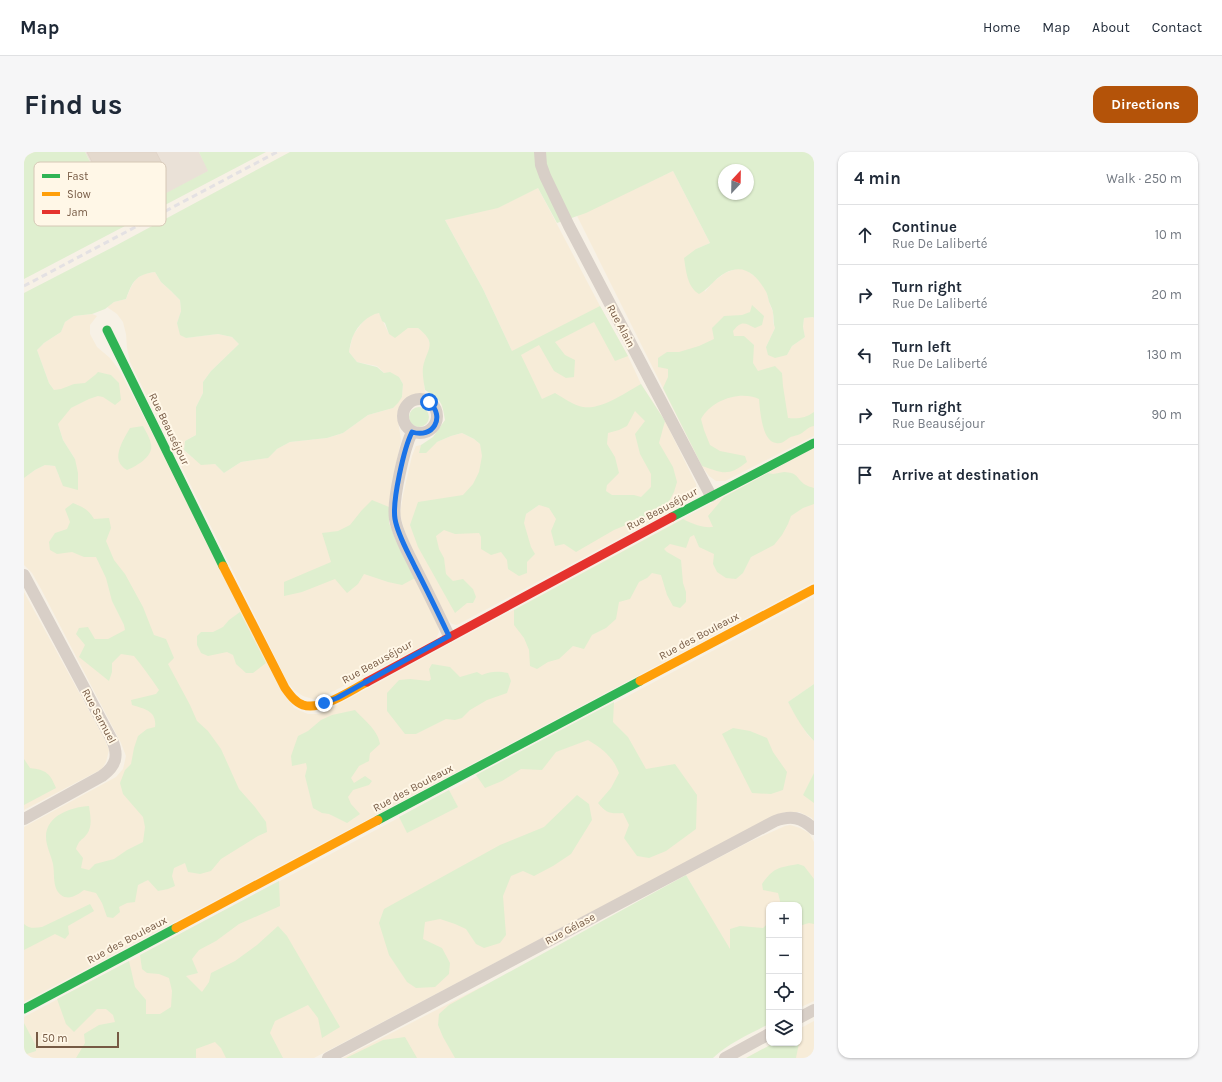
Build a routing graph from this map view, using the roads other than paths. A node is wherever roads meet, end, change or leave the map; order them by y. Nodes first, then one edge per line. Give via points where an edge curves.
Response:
1 (540, 152) edge
2 (107, 330) dead end
3 (412, 432) dead end
4 (814, 443) edge
5 (711, 496) junction
6 (24, 575) edge
7 (814, 589) edge
8 (449, 636) junction
9 (24, 819) edge
10 (814, 829) edge
11 (24, 1009) edge
12 (814, 1010) edge
13 (802, 1016) edge
14 (766, 1036) edge
15 (328, 1058) edge
16 (725, 1058) edge

1 - 5 street, Rue Alain via 545,176 569,226
2 - 8 street, Rue Beauséjour via 282,683 295,700 314,706 337,698
3 - 8 street via 400,473 395,519 403,542
4 - 5 street, Rue Beauséjour
5 - 8 street, Rue Beauséjour
6 - 9 street, Rue Samuel via 112,740 116,748 116,757 108,772
7 - 11 street, Rue des Bouleaux
10 - 15 street, Rue Gélase via 807,822 792,817 775,821
12 - 13 street
14 - 16 street

